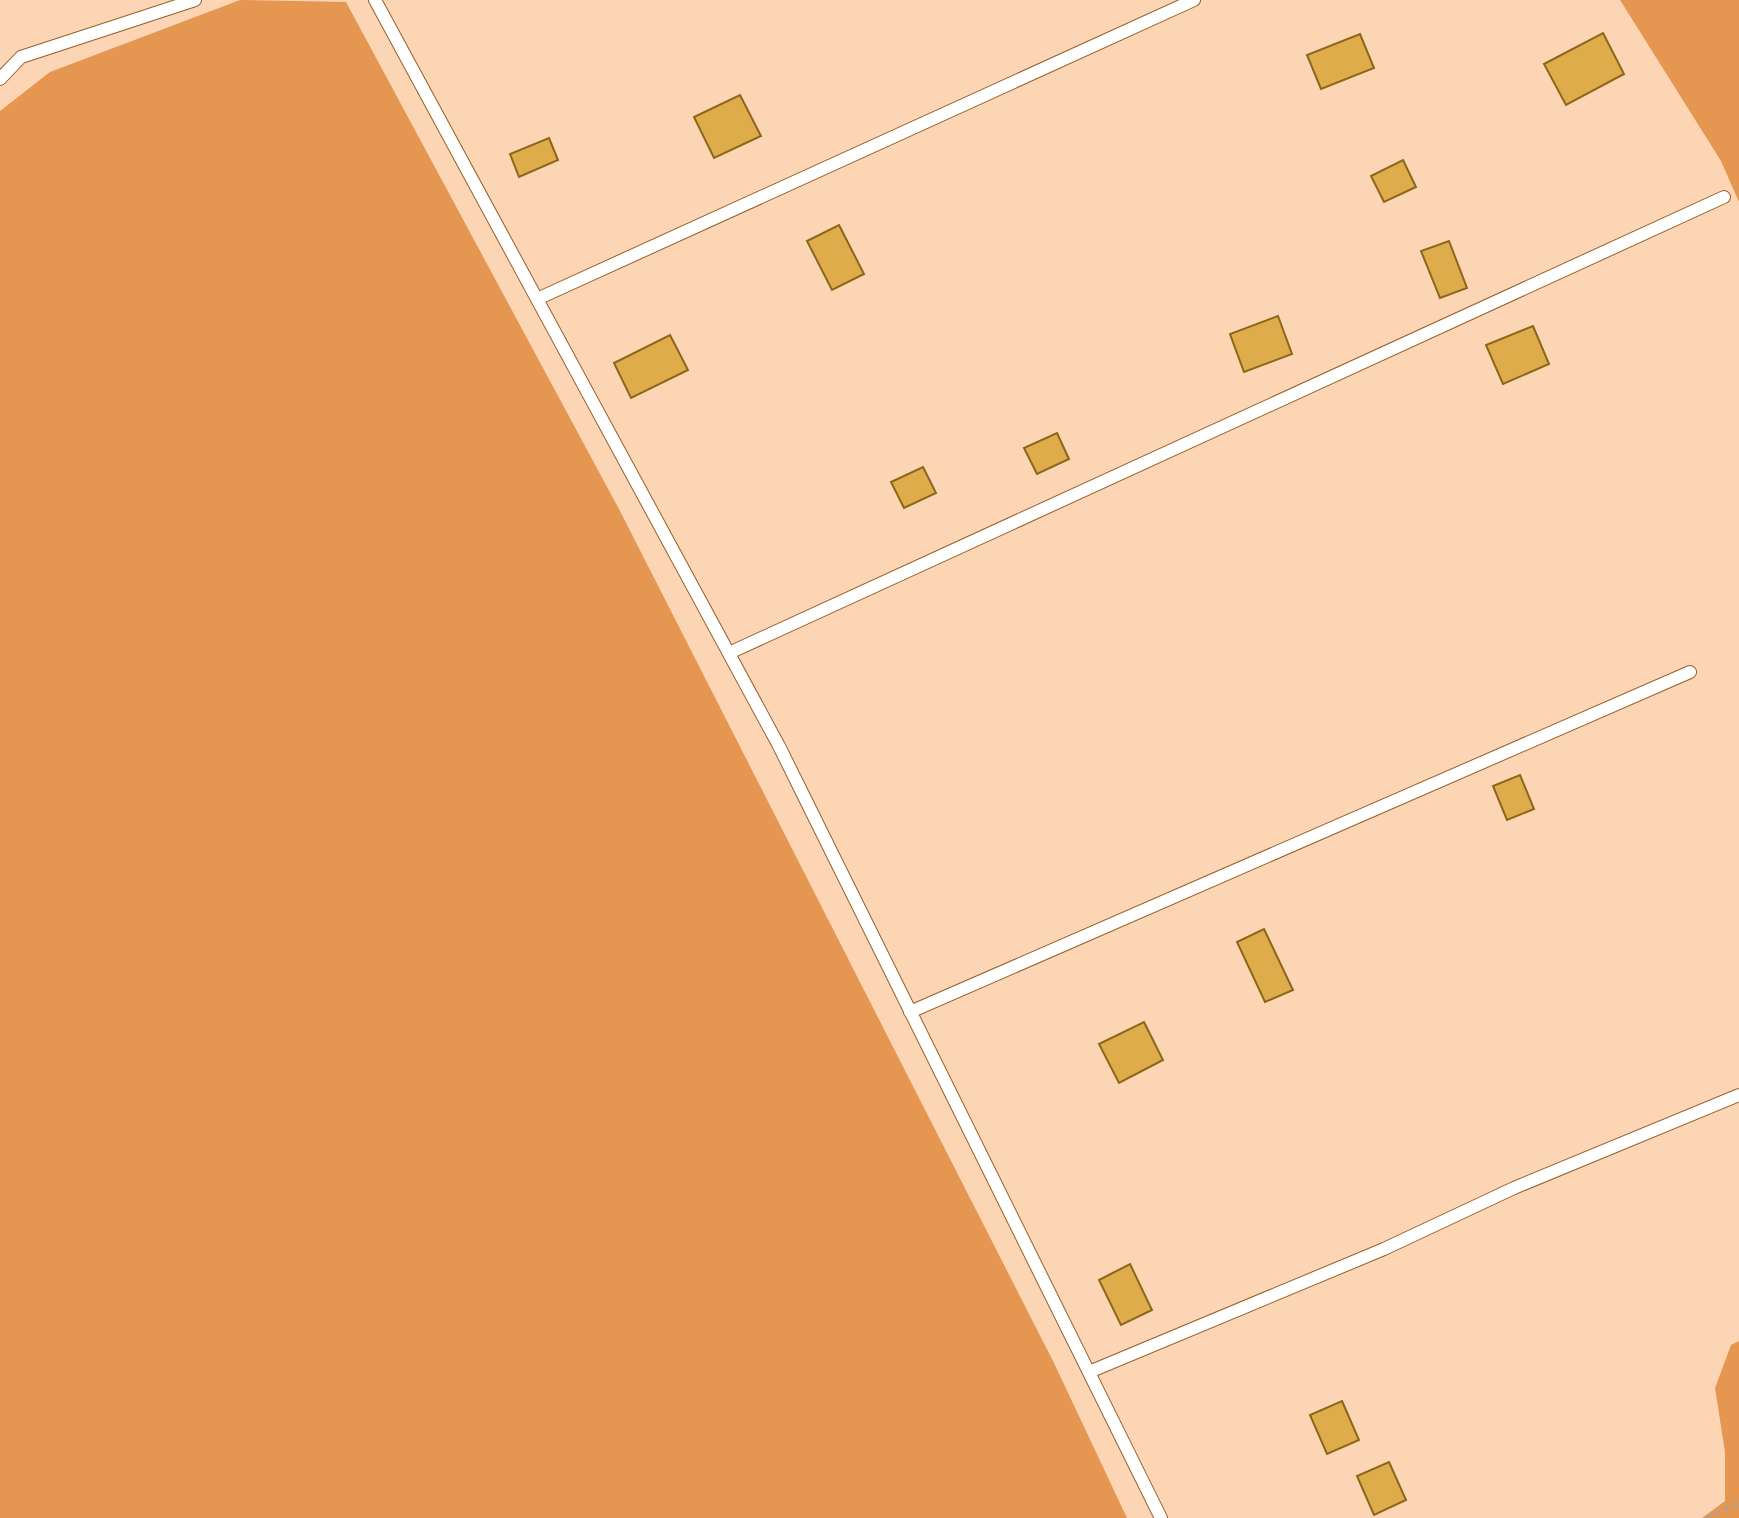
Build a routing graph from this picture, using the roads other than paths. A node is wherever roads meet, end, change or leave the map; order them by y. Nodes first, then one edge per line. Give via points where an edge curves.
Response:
1 (195, 0) edge
2 (375, 0) edge
3 (1194, 0) edge
4 (0, 79) edge
5 (1724, 197) dead end
6 (537, 299) junction
7 (729, 653) junction
8 (1690, 672) dead end
9 (911, 1012) junction
10 (1739, 1095) edge
11 (1088, 1372) junction
12 (1161, 1518) edge

1 - 4 lane via 21,57
2 - 6 lane
3 - 6 lane
5 - 7 lane
6 - 7 lane
7 - 9 lane
8 - 9 lane
9 - 11 lane
10 - 11 lane
11 - 12 lane

